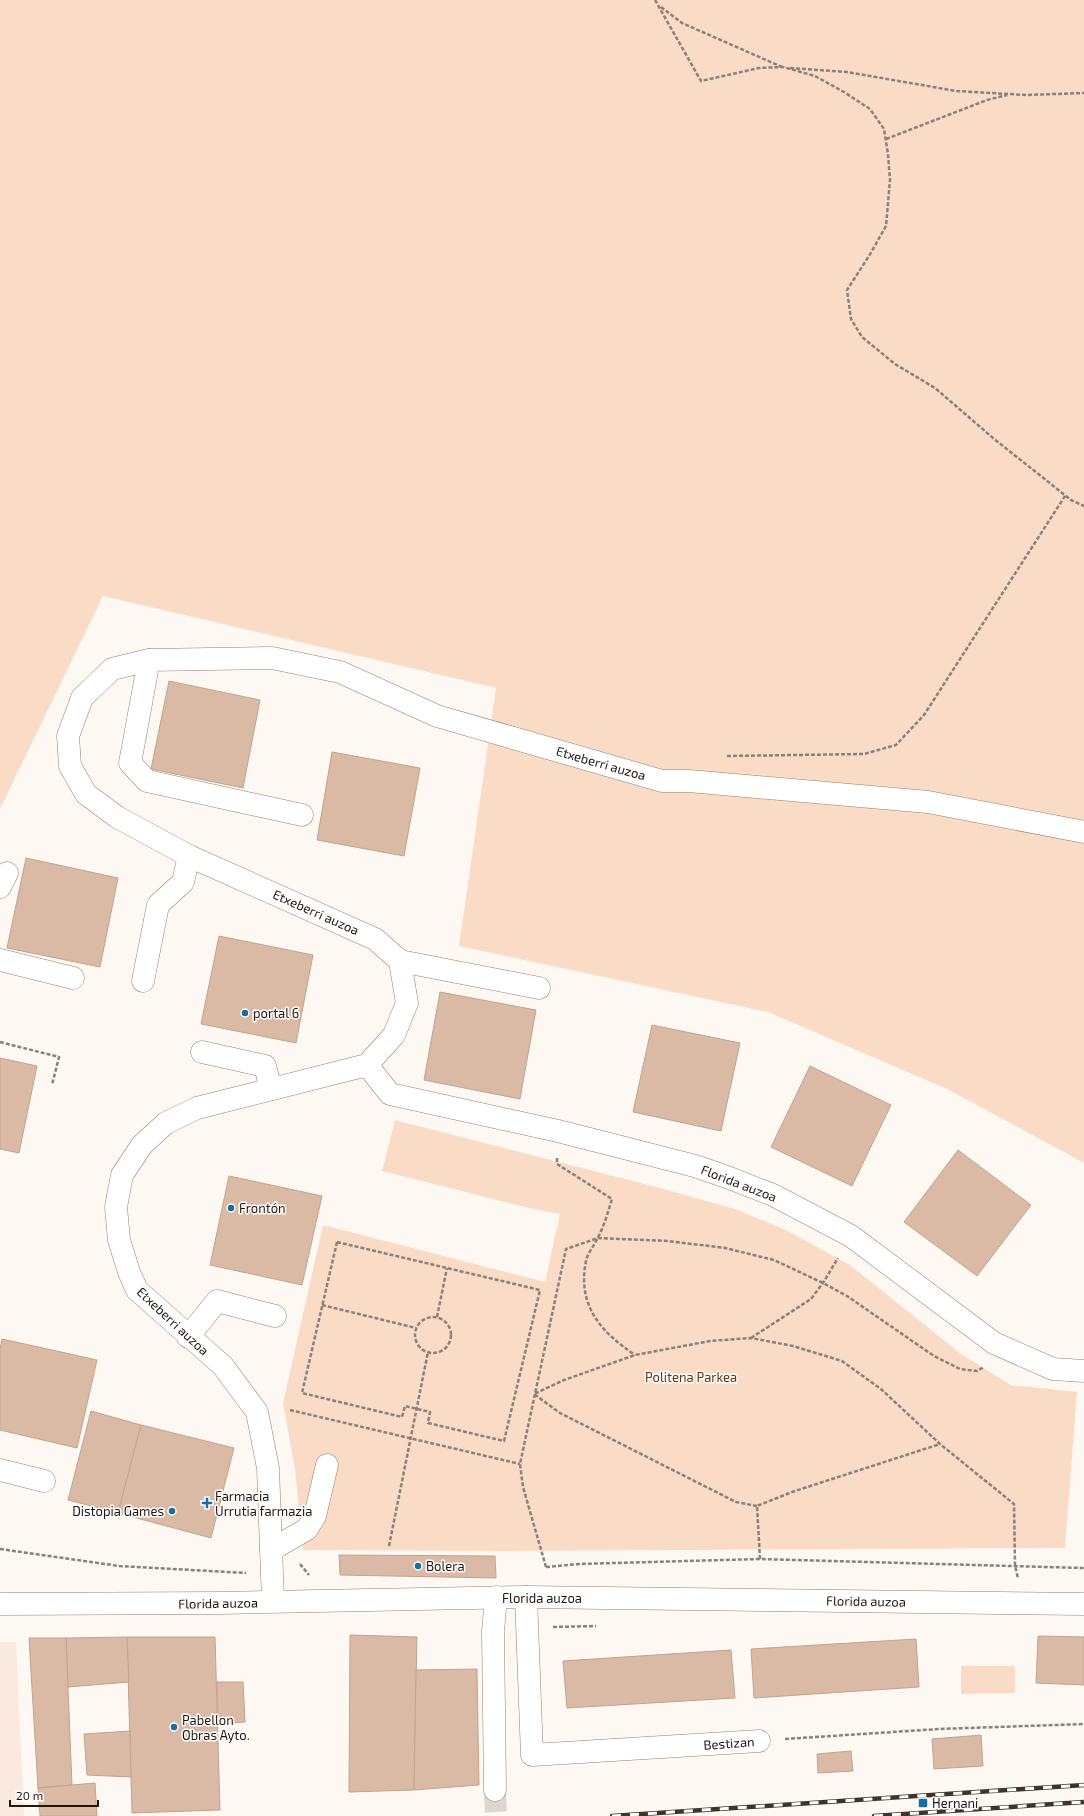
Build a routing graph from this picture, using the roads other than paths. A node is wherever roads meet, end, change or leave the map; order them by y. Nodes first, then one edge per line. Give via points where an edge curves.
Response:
1 (149, 660) junction
2 (302, 815) dead end
3 (1084, 832) edge
4 (189, 856) junction
5 (0, 960) edge
6 (400, 962) junction
7 (73, 978) dead end
8 (143, 981) dead end
9 (539, 988) dead end
10 (202, 1052) dead end
11 (367, 1065) junction
12 (271, 1089) junction
13 (275, 1316) dead end
14 (188, 1337) junction
15 (1084, 1371) edge
16 (327, 1465) dead end
17 (0, 1470) edge
18 (44, 1481) dead end
19 (271, 1550) junction
20 (496, 1598) junction
21 (526, 1598) junction
22 (273, 1601) junction
23 (0, 1604) edge
24 (1084, 1604) edge
25 (759, 1741) road end
26 (495, 1790) tunnel mouth

1 - 2 street via 130,763 146,781
1 - 3 street, Etxeberri auzoa via 272,658 340,672 436,716 662,781 689,781 928,802
1 - 4 street, Etxeberri auzoa via 112,669 82,698 68,736 70,766 86,794 117,817
4 - 6 street, Etxeberri auzoa via 376,939
4 - 8 street via 183,882 158,905
5 - 7 street
6 - 9 street
6 - 11 street via 407,1002 394,1035
10 - 12 street via 265,1066
11 - 12 street, Etxeberri auzoa
11 - 15 street, Florida auzoa via 390,1094 558,1131 695,1166 773,1195 852,1236 994,1343 1053,1369
12 - 14 street, Etxeberri auzoa via 198,1108 166,1123 142,1145 122,1175 116,1207 119,1240 129,1272 137,1290
13 - 14 street via 217,1301
14 - 19 street, Etxeberri auzoa via 223,1366 257,1412 268,1468
16 - 19 street via 315,1516 307,1529
17 - 18 street
19 - 22 street, Etxeberri auzoa
20 - 21 street, Florida auzoa
20 - 22 street, Florida auzoa
20 - 26 street via 493,1631
21 - 24 street, Florida auzoa
21 - 25 street, Bestizan via 532,1755
22 - 23 street, Florida auzoa via 220,1604

